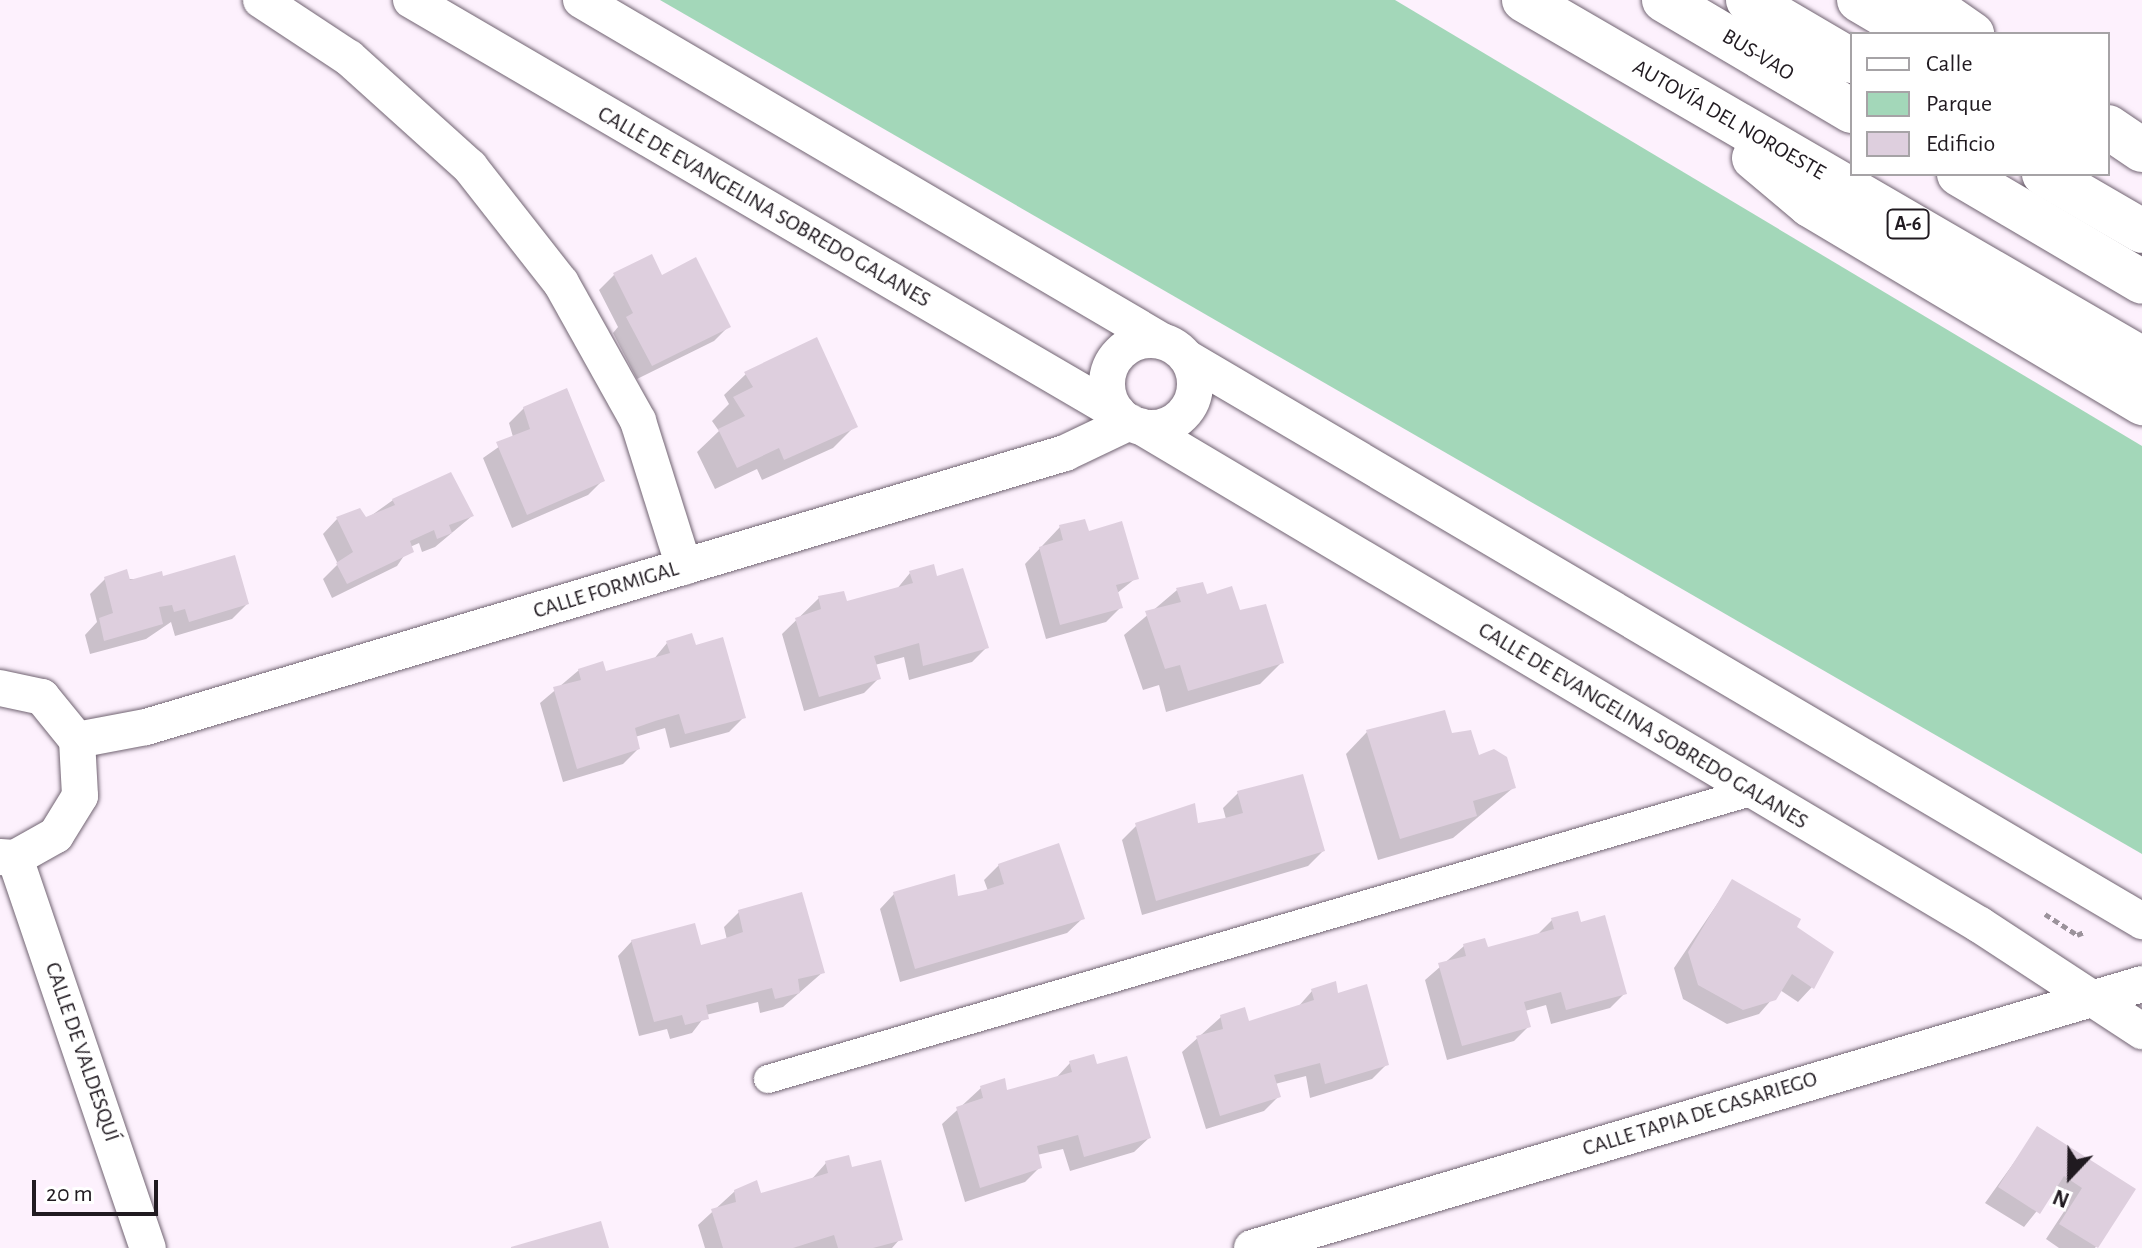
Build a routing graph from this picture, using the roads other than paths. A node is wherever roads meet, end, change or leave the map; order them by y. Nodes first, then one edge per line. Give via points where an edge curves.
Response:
1 (261, 0) edge
2 (411, 0) edge
3 (581, 0) edge
4 (1524, 0) edge
5 (1664, 0) edge
6 (1748, 0) edge
7 (1859, 0) edge
8 (1923, 0) edge
9 (1914, 32) edge
10 (1969, 32) edge
11 (1850, 60) edge
12 (1673, 89) junction
13 (1850, 110) edge
14 (2110, 128) edge
15 (2110, 147) edge
16 (2142, 150) edge
17 (2142, 166) edge
18 (1962, 176) edge
19 (2047, 176) edge
20 (2142, 231) edge
21 (2142, 282) edge
22 (1174, 349) junction
23 (2142, 359) edge
24 (2142, 403) edge
25 (1129, 420) junction
26 (684, 567) junction
27 (0, 688) edge
28 (77, 740) junction
29 (1754, 791) junction
30 (7, 857) edge
31 (2142, 921) edge
32 (2142, 984) edge
33 (2094, 998) junction
34 (2142, 1031) edge
35 (768, 1079) dead end
36 (1256, 1247) edge
37 (148, 1248) edge

1 - 26 street via 349,58 470,167 561,283 638,421
2 - 25 street, CALLE DE EVANGELINA SOBREDO GALANES
3 - 22 street
4 - 12 highway, AUTOVÍA DEL NOROESTE / A-6
5 - 13 highway, BUS-VAO
6 - 11 highway
7 - 9 highway
8 - 10 highway
12 - 23 highway, AUTOVÍA DEL NOROESTE / A-6
12 - 24 highway via 1810,205
14 - 16 highway
15 - 17 highway
18 - 21 highway
19 - 20 highway
22 - 25 street via 1196,383 1188,409 1167,425
22 - 25 street via 1135,343 1114,361 1107,387
22 - 31 street
25 - 26 street, CALLE FORMIGAL via 1065,453
25 - 29 street, CALLE DE EVANGELINA SOBREDO GALANES
26 - 28 street, CALLE FORMIGAL via 146,727
27 - 28 street via 42,697
28 - 30 street via 80,796 56,835
29 - 33 street, CALLE DE EVANGELINA SOBREDO GALANES
29 - 35 street
30 - 37 street, CALLE DE VALDESQUÍ
32 - 33 street, CALLE TAPIA DE CASARIEGO
33 - 34 street, CALLE DE EVANGELINA SOBREDO GALANES
33 - 36 street, CALLE TAPIA DE CASARIEGO

